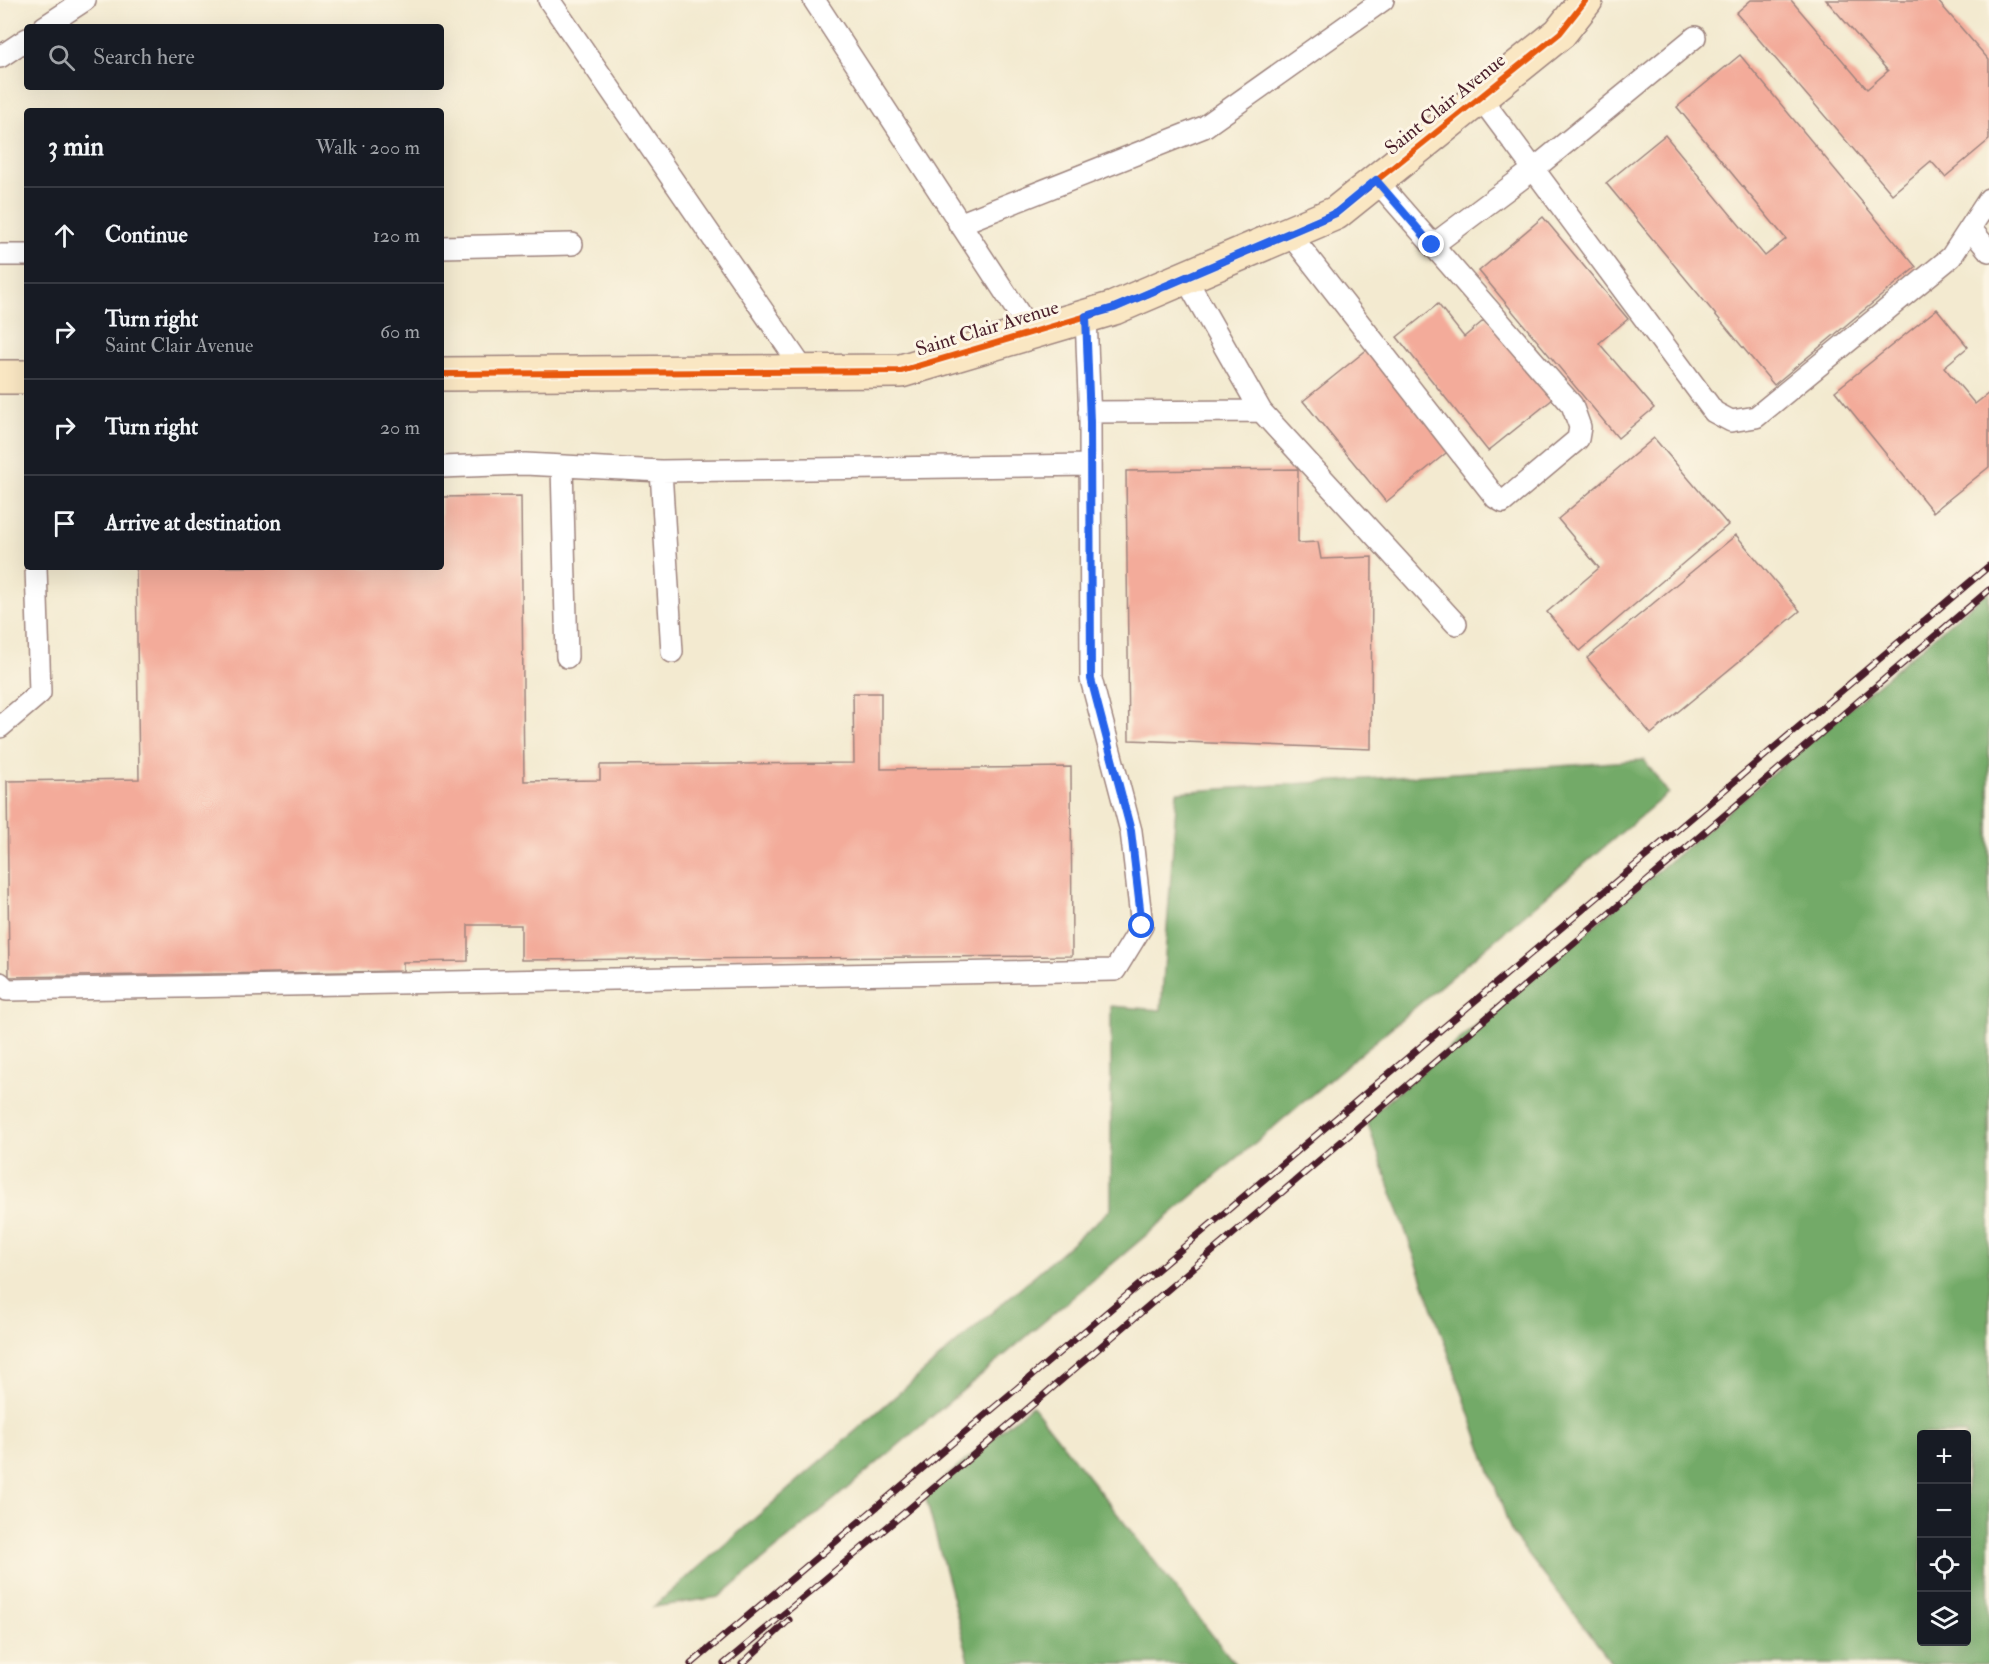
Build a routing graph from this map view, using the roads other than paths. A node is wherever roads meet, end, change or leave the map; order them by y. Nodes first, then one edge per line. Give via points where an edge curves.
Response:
1 (84, 0) edge
2 (549, 0) edge
3 (813, 0) edge
4 (1383, 0) edge
5 (1586, 0) edge
6 (48, 24) edge
7 (1695, 37) dead end
8 (24, 41) edge
9 (0, 57) edge
10 (1480, 97) junction
11 (1534, 169) junction
12 (1376, 180) junction
13 (1989, 199) edge
14 (959, 224) junction
15 (1970, 228) junction
16 (1289, 233) junction
17 (572, 244) dead end
18 (1432, 245) junction
19 (444, 247) edge
20 (1989, 251) edge
21 (0, 255) edge
22 (24, 255) edge
23 (1185, 277) junction
24 (1086, 316) junction
25 (1030, 332) junction
26 (806, 372) junction
27 (444, 374) edge
28 (0, 377) edge
29 (24, 377) edge
30 (1261, 411) junction
31 (1089, 412) junction
32 (1090, 465) junction
33 (562, 466) junction
34 (444, 467) edge
35 (661, 471) junction
36 (36, 570) edge
37 (1456, 624) dead end
38 (672, 652) dead end
39 (567, 657) dead end
40 (0, 727) edge
41 (0, 983) edge

1 - 6 lane
2 - 26 lane
3 - 14 lane
4 - 14 lane via 1204,127
5 - 10 street, Saint Clair Avenue via 1560,33
7 - 11 lane
8 - 9 lane
10 - 11 lane
10 - 12 street, Saint Clair Avenue
11 - 15 lane via 1714,412 1731,421 1756,417 1765,410 1951,257
11 - 18 lane
12 - 16 street, Saint Clair Avenue via 1336,213
12 - 18 lane
13 - 15 lane
14 - 25 lane
15 - 20 lane
16 - 18 lane via 1503,502 1578,439 1580,427 1572,405
16 - 23 street, Saint Clair Avenue
17 - 19 lane
21 - 22 lane
23 - 24 street, Saint Clair Avenue
23 - 30 lane
24 - 25 street, Saint Clair Avenue
24 - 31 lane
25 - 26 street, Saint Clair Avenue via 901,371
26 - 27 street, Saint Clair Avenue
28 - 29 street
30 - 31 lane
30 - 37 lane
31 - 32 lane
32 - 35 lane
32 - 41 lane via 1091,679 1131,831 1142,926 1115,970 7,990
33 - 34 lane
33 - 35 lane
33 - 39 lane
35 - 38 lane
36 - 40 lane via 40,693

